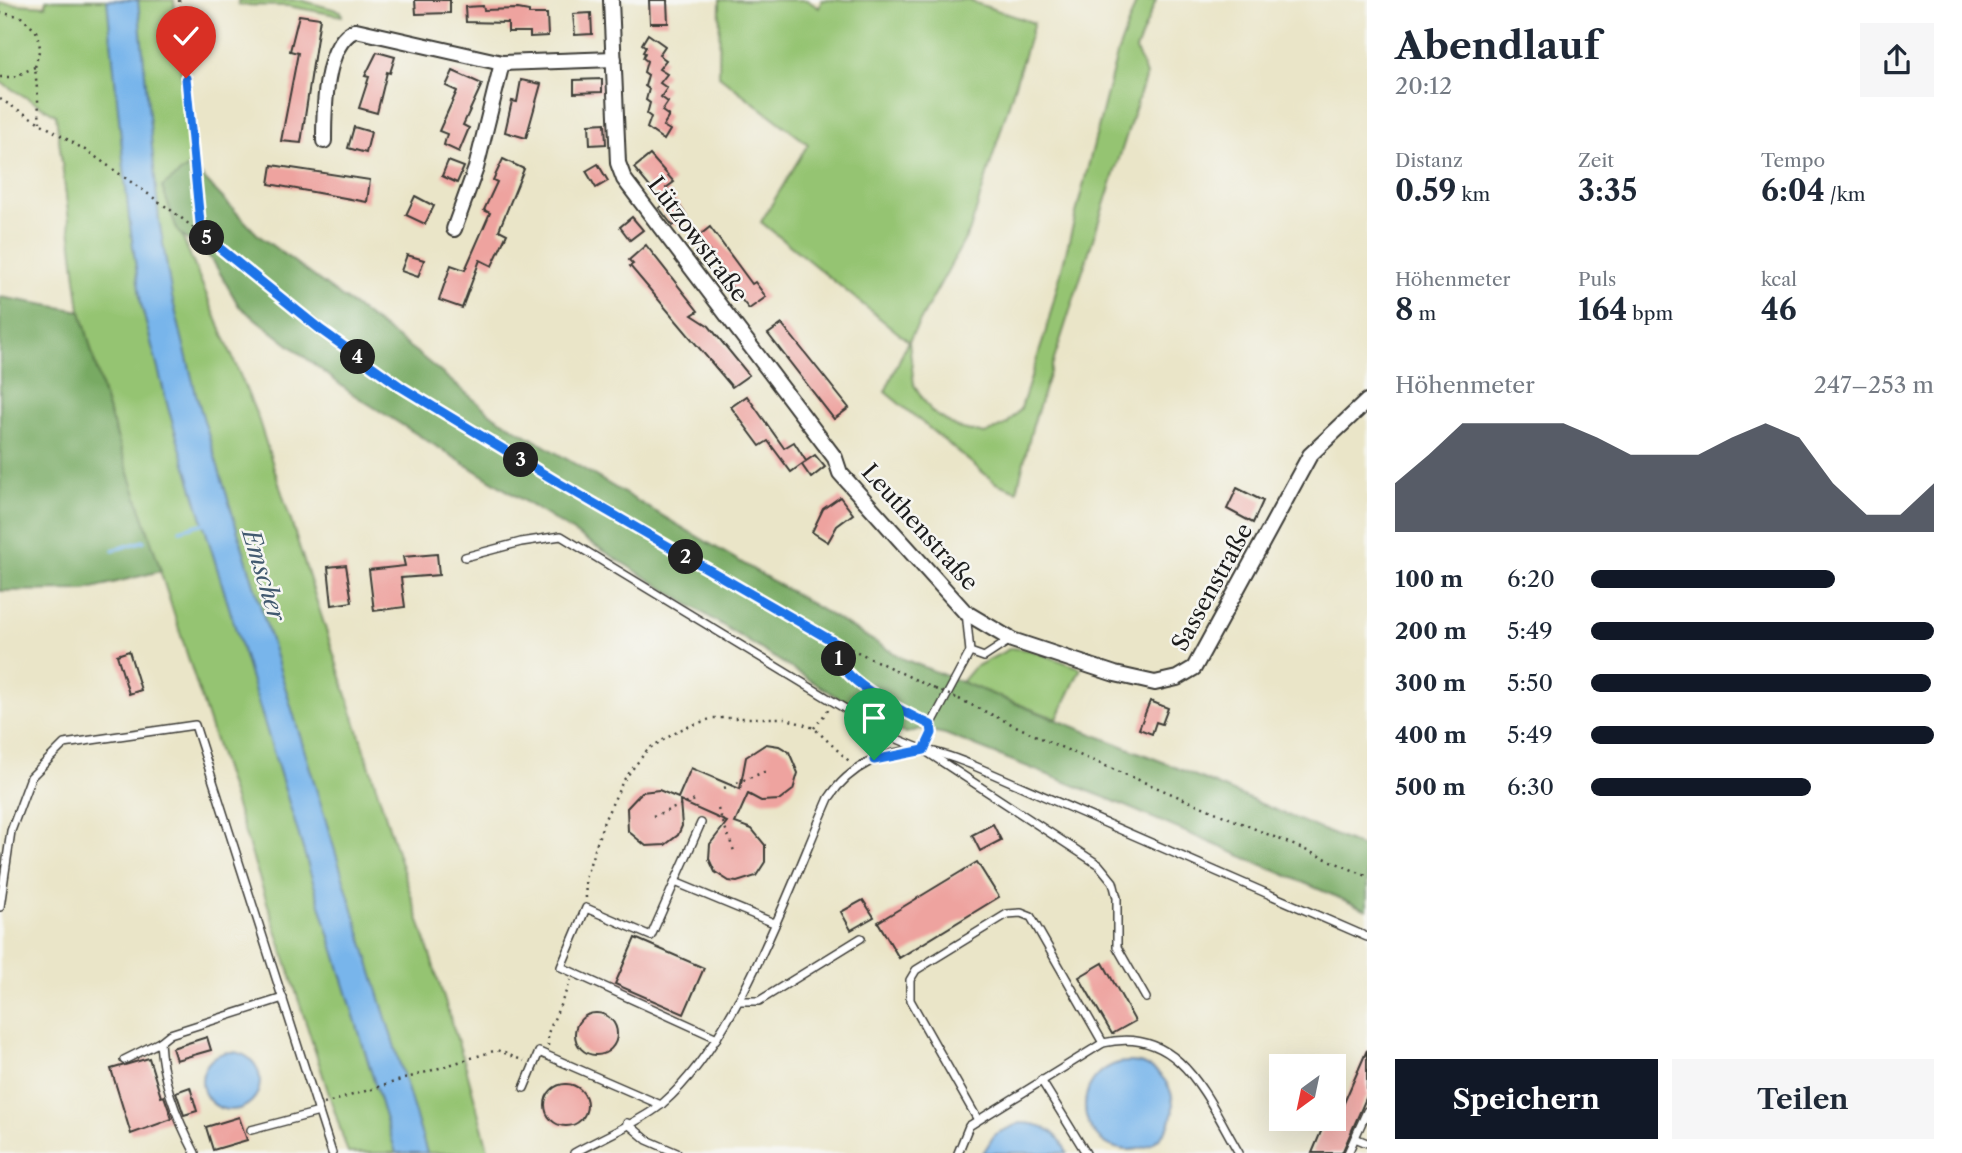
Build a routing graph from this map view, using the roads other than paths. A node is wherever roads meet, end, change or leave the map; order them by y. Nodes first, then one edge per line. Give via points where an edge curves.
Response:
1 (611, 0) edge
2 (614, 59) junction
3 (502, 63) junction
4 (324, 141) dead end
5 (454, 229) dead end
6 (1367, 401) edge
7 (840, 473) joint
8 (465, 556) dead end
9 (965, 612) junction
10 (1012, 639) junction
11 (970, 652) junction
12 (924, 750) junction
13 (701, 823) dead end
14 (675, 882) junction
15 (0, 907) edge
16 (774, 923) junction
17 (1367, 937) edge
18 (860, 938) dead end
19 (283, 998) junction
20 (1146, 998) dead end
21 (738, 1001) junction
22 (717, 1038) junction
23 (160, 1042) junction
24 (1103, 1043) junction
25 (124, 1060) dead end
26 (1041, 1080) junction
27 (524, 1088) dead end
28 (661, 1105) junction
29 (318, 1109) junction
30 (1367, 1111) edge
31 (978, 1120) junction
32 (627, 1123) junction
33 (251, 1130) dead end
34 (1355, 1138) junction
35 (1367, 1143) edge
36 (195, 1153) edge
37 (332, 1153) edge
38 (574, 1153) edge
39 (677, 1153) edge
40 (958, 1153) edge
41 (1086, 1153) edge
42 (1239, 1153) edge
43 (1348, 1153) edge

1 - 2 street, Lützowstraße
2 - 3 street
2 - 7 street, Lützowstraße via 618,163 624,180 835,458
3 - 4 street via 363,30 349,32 335,51
3 - 5 street via 476,167
6 - 10 street, Sassenstraße via 1310,456 1194,668 1155,683
7 - 9 street, Leuthenstraße
8 - 12 lane via 561,536 890,736
9 - 10 street, Sassenstraße
9 - 11 lane
10 - 11 lane via 984,657
11 - 12 lane via 931,725
12 - 16 lane via 856,767 840,781
12 - 17 lane via 971,764
12 - 20 lane via 1099,865 1113,882 1117,898 1117,947
13 - 14 lane
14 - 16 lane
14 - 22 lane via 651,936 586,908 561,967
15 - 19 lane via 11,831 31,777 64,744 195,725
16 - 21 lane
18 - 21 lane via 759,1001
19 - 23 lane via 170,1034
19 - 29 lane
21 - 22 lane
22 - 28 lane
23 - 25 lane
23 - 36 lane via 161,1062 181,1127
24 - 26 lane
24 - 31 lane via 1031,917 1021,913 1007,914 916,970 910,980 910,1000
24 - 42 lane via 1148,1043 1174,1055 1192,1073
26 - 31 lane
26 - 41 lane
27 - 28 lane via 539,1052
28 - 32 lane
29 - 33 lane
29 - 37 lane
30 - 34 lane
31 - 40 lane via 969,1126
32 - 38 lane
32 - 39 lane via 647,1140
34 - 35 lane
34 - 43 lane

